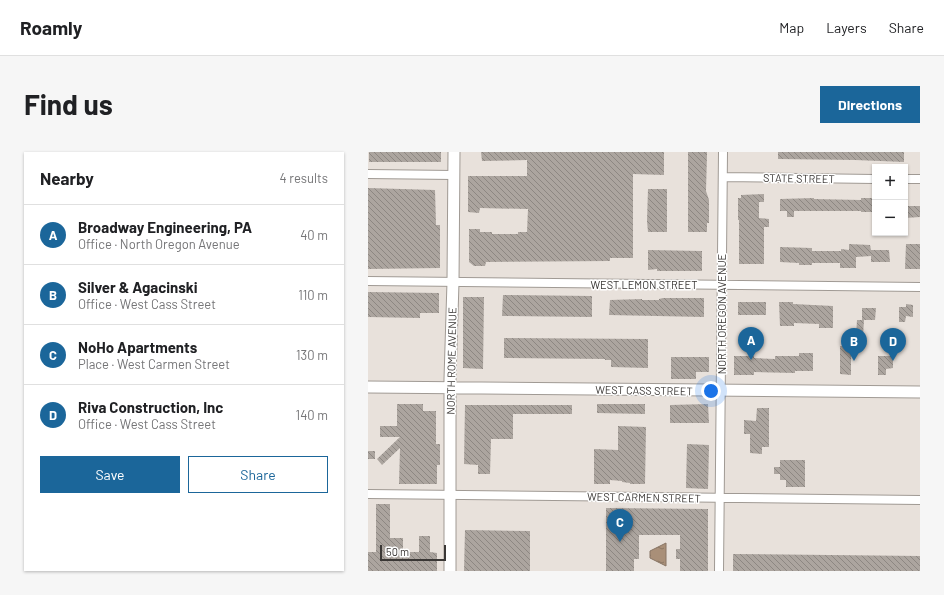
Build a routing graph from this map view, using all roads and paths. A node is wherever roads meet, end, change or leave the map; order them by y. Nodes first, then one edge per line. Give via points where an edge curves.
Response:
1 (454, 152) edge
2 (723, 152) edge
3 (368, 174) edge
4 (454, 175) junction
5 (723, 177) junction
6 (872, 179) edge
7 (908, 179) edge
8 (920, 179) edge
9 (368, 281) edge
10 (453, 282) junction
11 (722, 284) junction
12 (920, 286) edge
13 (368, 387) edge
14 (450, 388) junction
15 (721, 391) junction
16 (920, 392) edge
17 (368, 494) edge
18 (450, 494) junction
19 (719, 498) junction
20 (920, 500) edge
21 (450, 571) edge
22 (718, 571) edge

1 - 4 street, NORTH ROME AVENUE
2 - 5 street, NORTH OREGON AVENUE
3 - 4 street
4 - 10 street, NORTH ROME AVENUE
5 - 6 street, STATE STREET
5 - 11 street, NORTH OREGON AVENUE
7 - 8 street
9 - 10 street, WEST LEMON STREET
10 - 11 street, WEST LEMON STREET
10 - 14 street, NORTH ROME AVENUE
11 - 12 street, WEST LEMON STREET
11 - 15 street, NORTH OREGON AVENUE
13 - 14 street, WEST CASS STREET
14 - 15 street, WEST CASS STREET
14 - 18 street, NORTH ROME AVENUE
15 - 16 street, WEST CASS STREET
15 - 19 street, NORTH OREGON AVENUE
17 - 18 street, WEST CARMEN STREET
18 - 19 street, WEST CARMEN STREET
18 - 21 street, NORTH ROME AVENUE
19 - 20 street, WEST CARMEN STREET
19 - 22 street, NORTH OREGON AVENUE

